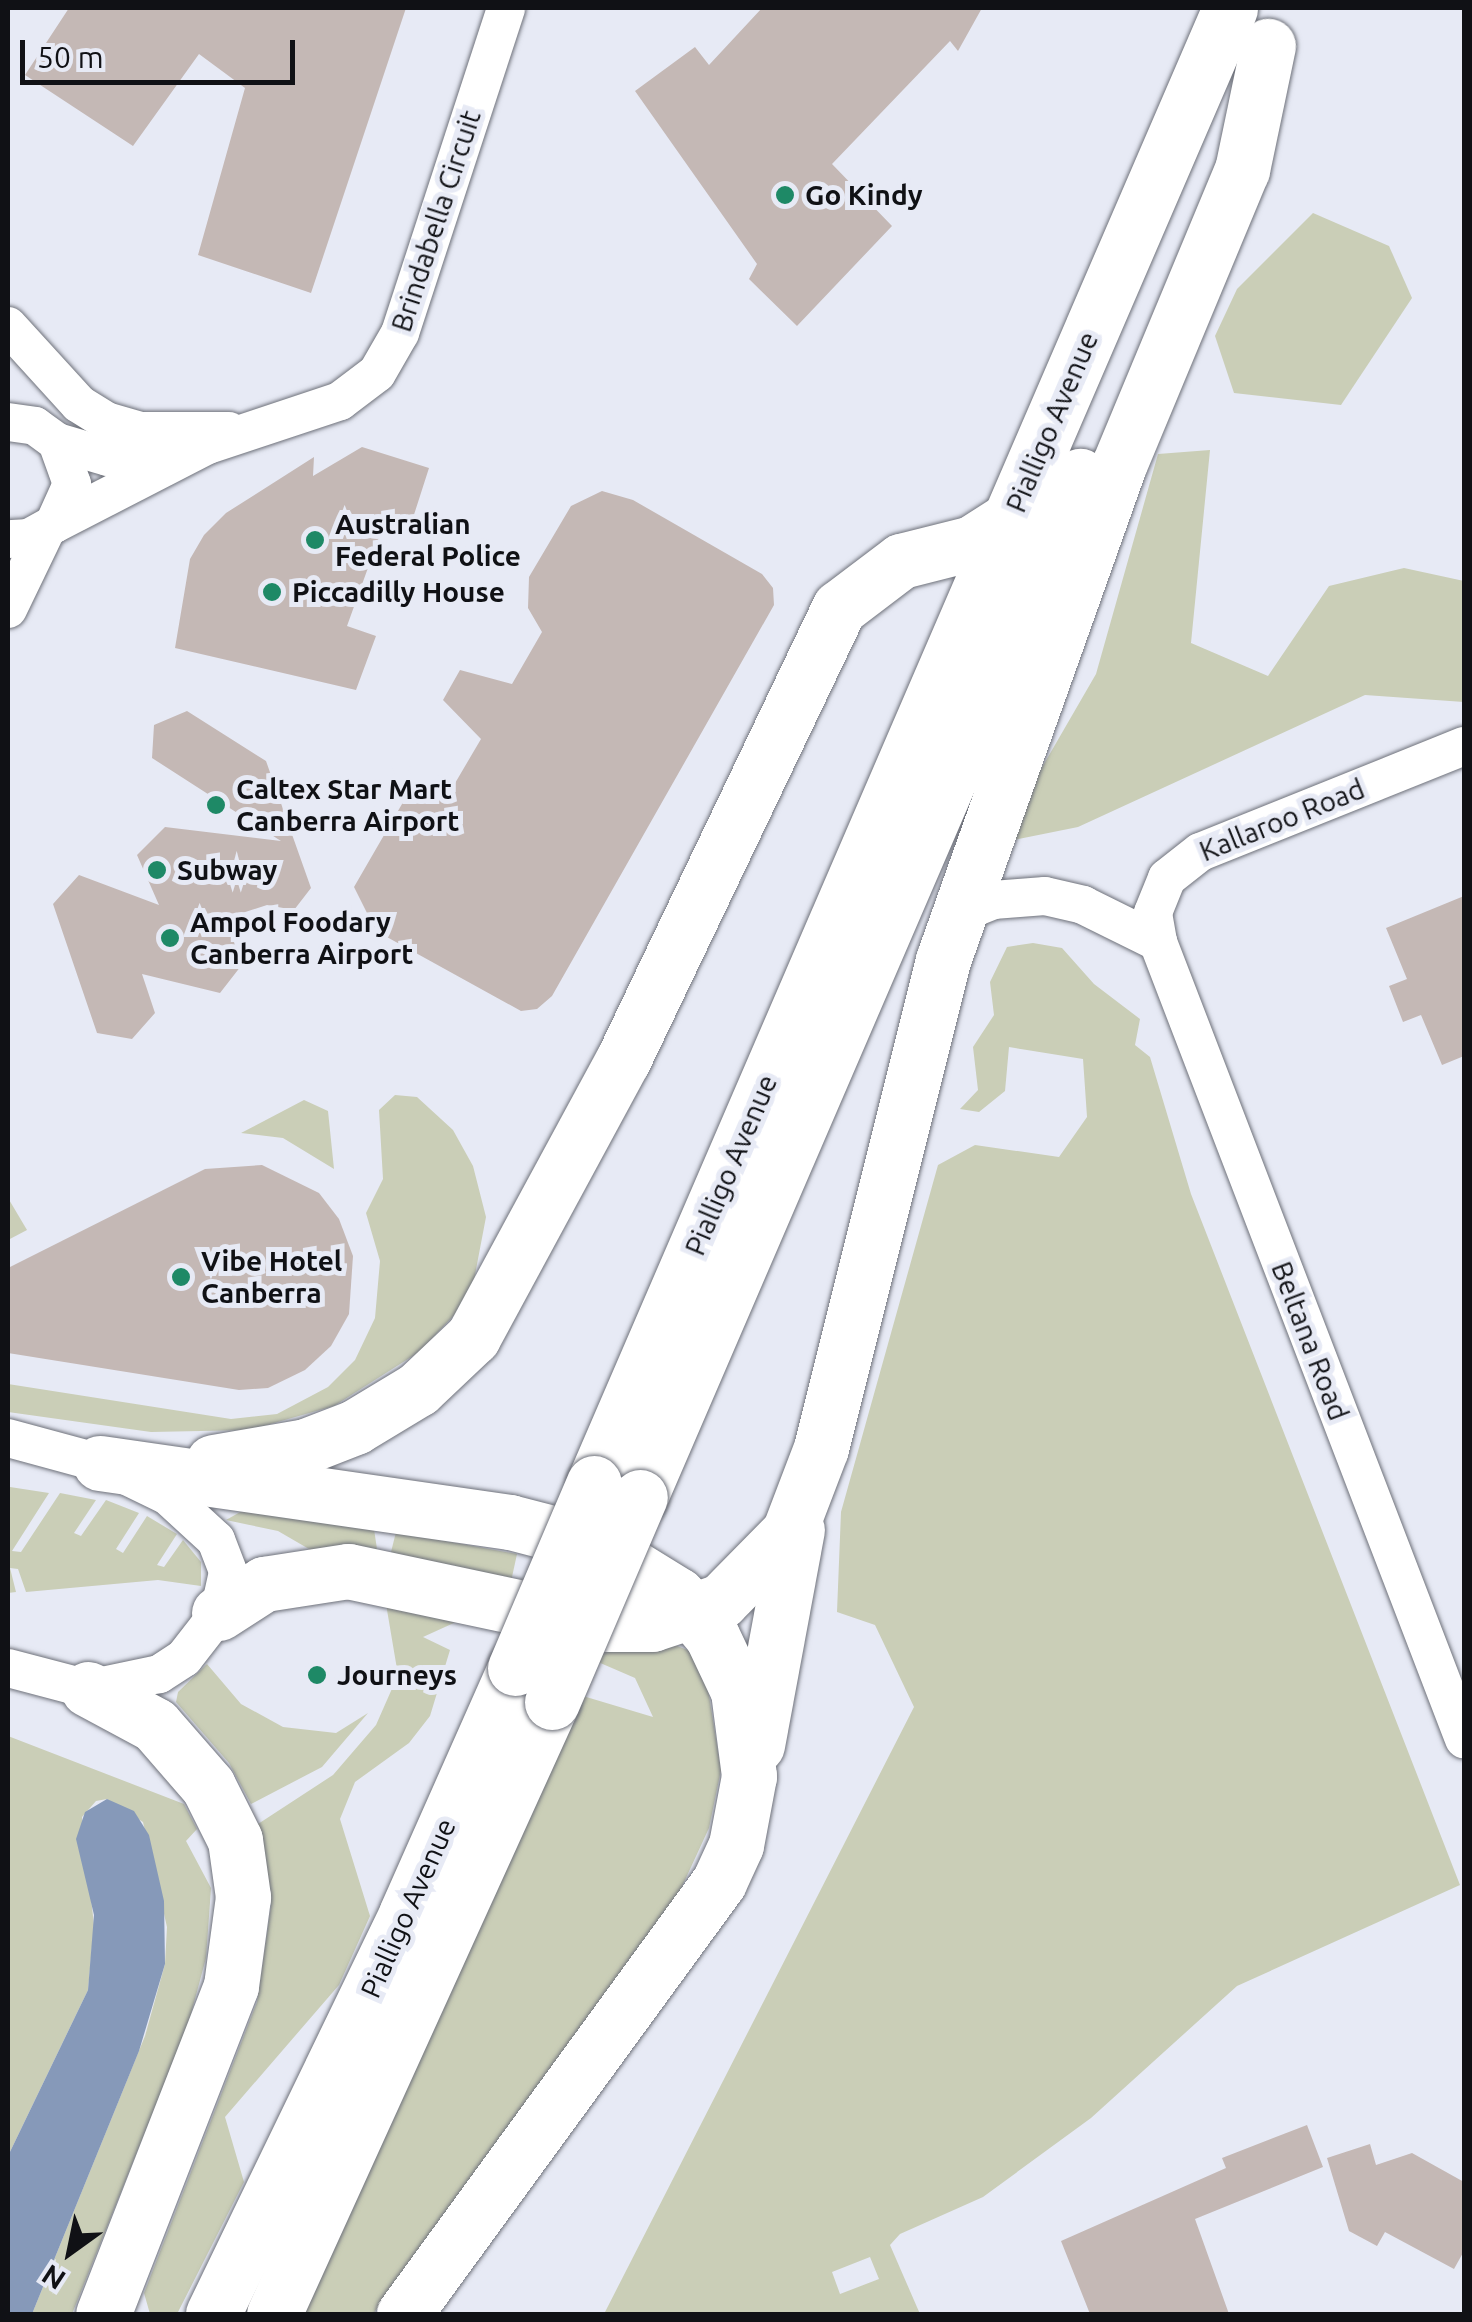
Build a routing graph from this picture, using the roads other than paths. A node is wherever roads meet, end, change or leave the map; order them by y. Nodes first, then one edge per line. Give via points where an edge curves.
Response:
1 (506, 8) edge
2 (1230, 8) edge
3 (1276, 27) edge
4 (8, 326) edge
5 (8, 342) edge
6 (8, 422) edge
7 (252, 431) junction
8 (54, 439) junction
9 (208, 445) junction
10 (1011, 518) junction
11 (50, 527) junction
12 (8, 539) edge
13 (8, 609) edge
14 (1464, 746) edge
15 (960, 914) junction
16 (1158, 942) junction
17 (8, 1438) edge
18 (100, 1463) junction
19 (617, 1490) junction
20 (806, 1492) junction
21 (219, 1613) junction
22 (695, 1615) junction
23 (8, 1668) edge
24 (533, 1685) junction
25 (88, 1688) junction
26 (1464, 1739) edge
27 (746, 1796) junction
28 (104, 2314) edge
29 (213, 2314) edge
30 (274, 2314) edge
31 (404, 2314) edge

1 - 7 street, Brindabella Circuit via 388,358 348,397
2 - 10 main road, Pialligo Avenue
3 - 15 main road via 1242,170 1119,465
3 - 19 main road, Pialligo Avenue
4 - 7 street via 78,404 106,421 140,431
5 - 8 street via 36,388
6 - 8 street
7 - 9 street, Brindabella Circuit
8 - 9 street via 108,457
8 - 11 street via 72,484
9 - 11 street, Brindabella Circuit
10 - 18 main road via 972,543 901,561 866,581 839,608 623,1060 508,1282 456,1356 397,1404 306,1446 224,1461
10 - 19 main road, Pialligo Avenue
11 - 12 street, Brindabella Circuit
11 - 13 street
14 - 16 street, Kallaroo Road via 1185,861 1156,901
15 - 16 street via 994,900 1046,896
15 - 20 main road via 914,1056
16 - 26 street, Beltana Road
17 - 18 street
18 - 21 street via 180,1504 216,1540 228,1572
18 - 22 main road via 568,1535 640,1567
19 - 24 main road, Pialligo Avenue, bridge
20 - 22 main road via 790,1532 763,1566
20 - 27 main road
21 - 22 main road via 274,1580 348,1571 597,1624 634,1626
21 - 25 street via 168,1670
22 - 27 main road via 738,1692 747,1737
23 - 25 street
24 - 29 main road, Pialligo Avenue via 406,1914
24 - 30 main road, Pialligo Avenue
25 - 28 main road via 140,1714 191,1762 228,1822 243,1886 230,1986
27 - 31 main road via 736,1845 701,1914

